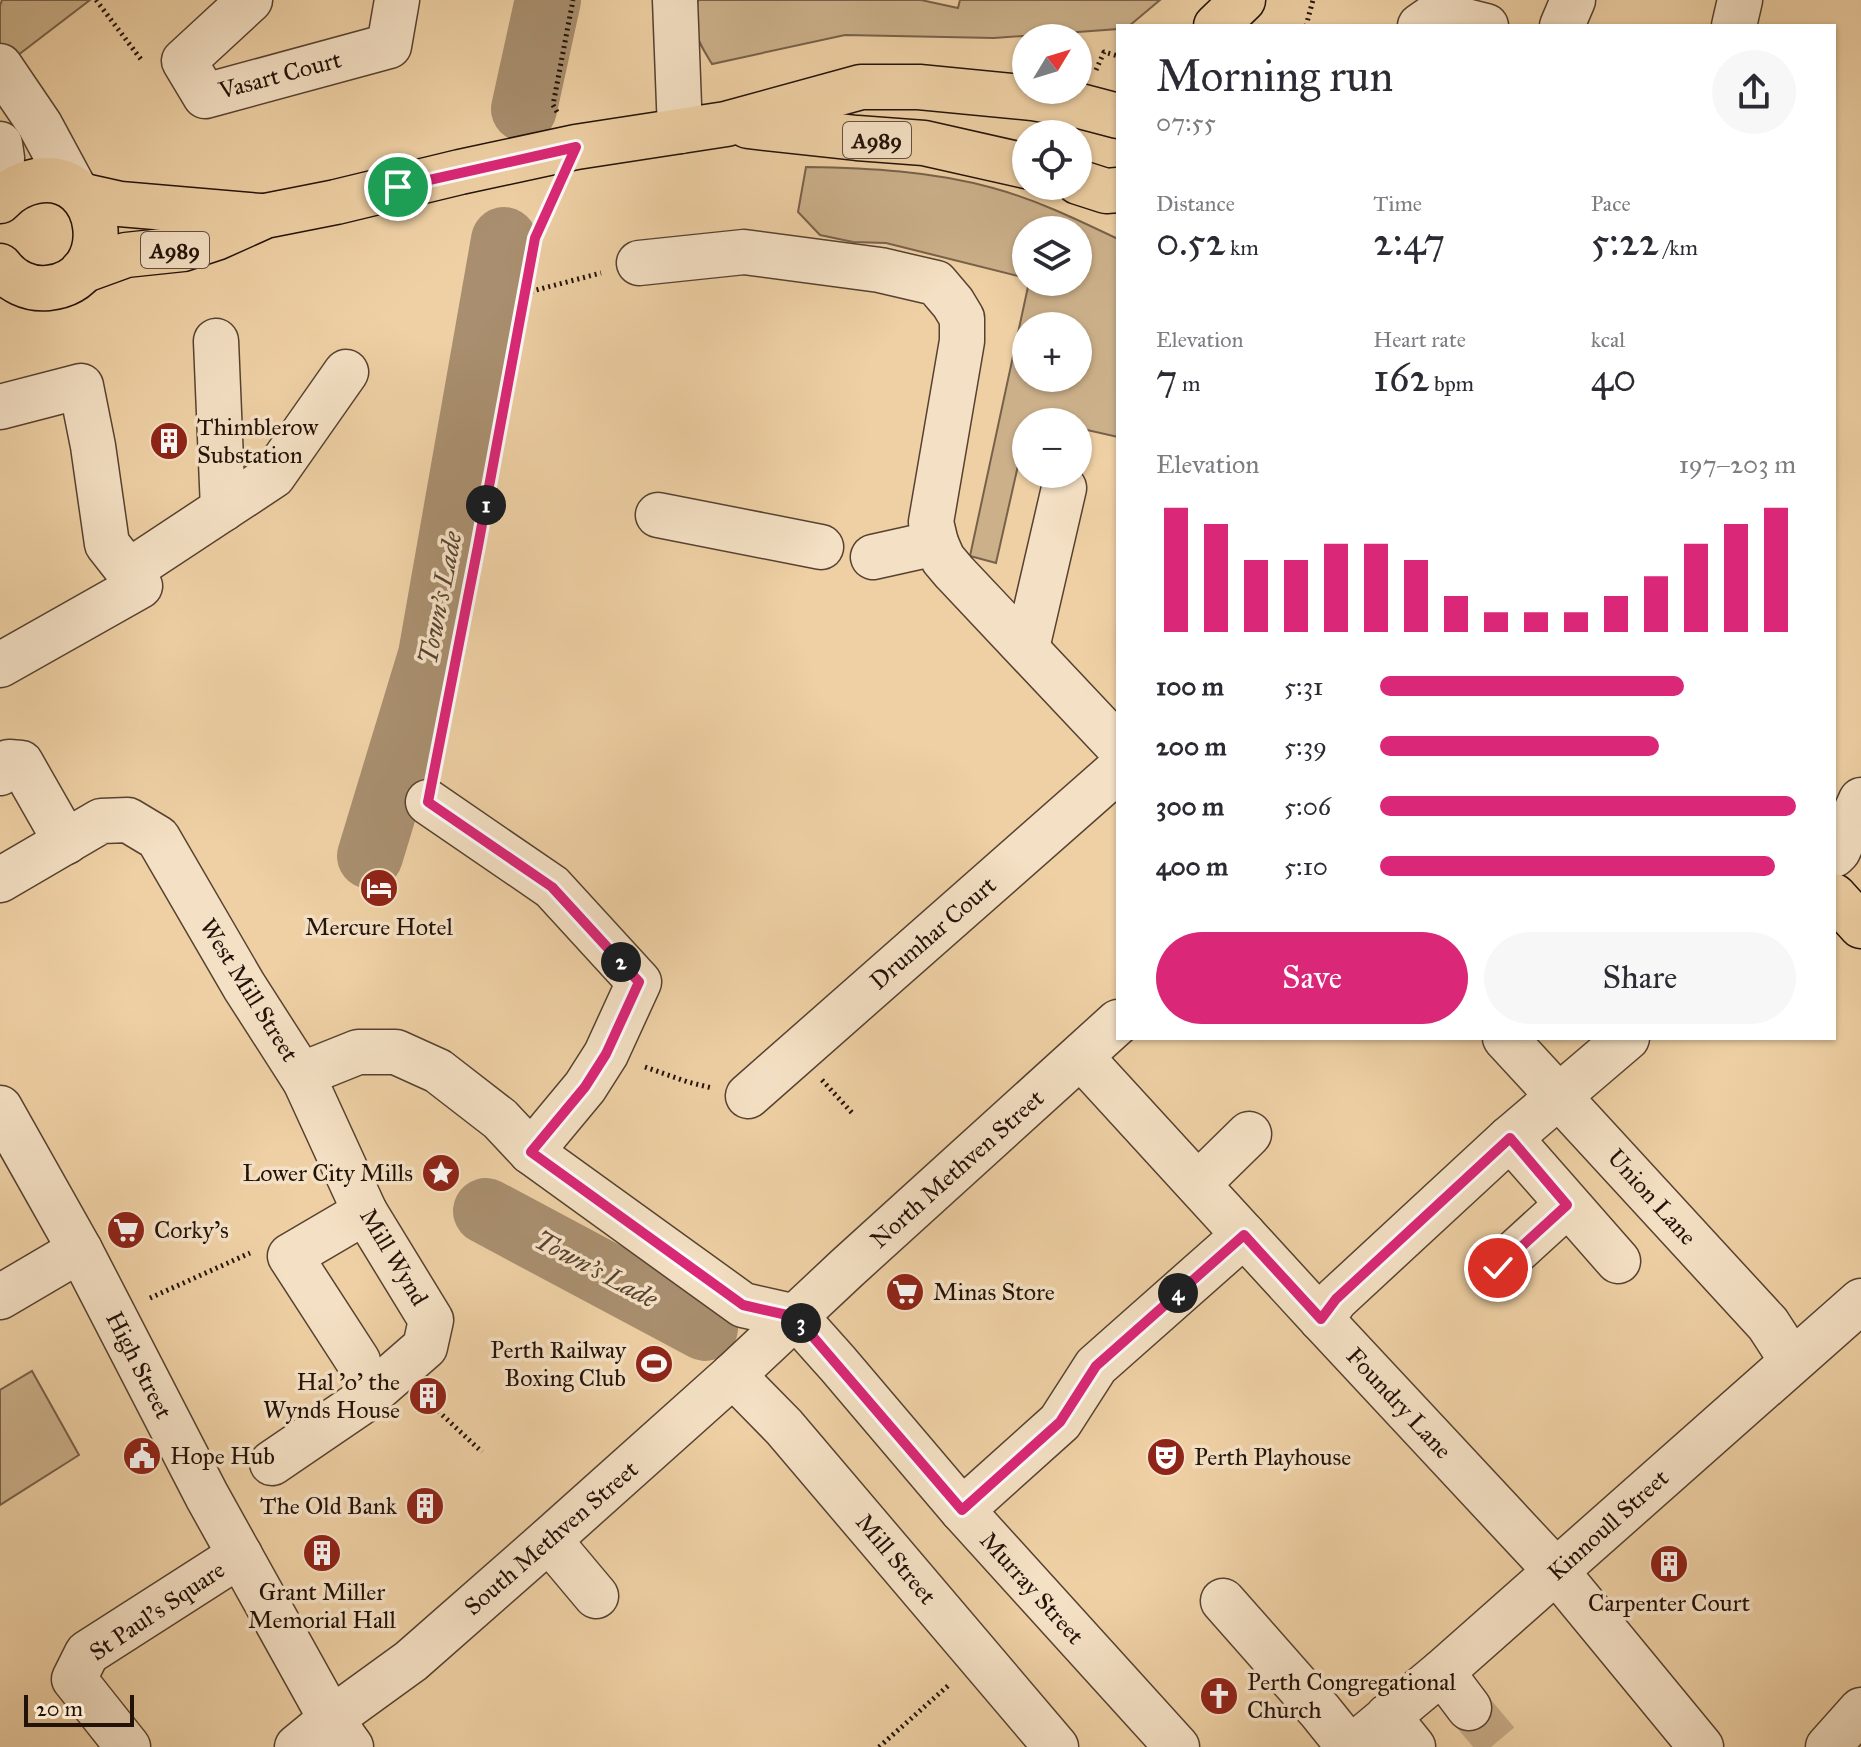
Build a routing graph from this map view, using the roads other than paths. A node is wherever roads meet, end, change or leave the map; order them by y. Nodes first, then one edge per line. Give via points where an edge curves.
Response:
1 (250, 0) edge
2 (397, 0) edge
3 (675, 0) edge
4 (1243, 0) edge
5 (1264, 0) edge
6 (1573, 0) edge
7 (1740, 0) edge
8 (1218, 24) edge
9 (1257, 24) edge
10 (1423, 24) edge
11 (1478, 24) edge
12 (1563, 24) edge
13 (1734, 24) edge
14 (0, 66) edge
15 (1116, 115) edge
16 (726, 124) junction
17 (680, 131) junction
18 (0, 144) edge
19 (1012, 163) edge
20 (1092, 186) edge
21 (0, 189) edge
22 (1116, 190) edge
23 (79, 192) junction
24 (0, 201) edge
25 (265, 216) junction
26 (639, 263) road end
27 (82, 271) junction
28 (4, 275) edge
29 (216, 341) dead end
30 (346, 372) dead end
31 (0, 407) edge
32 (1064, 488) dead end
33 (223, 509) junction
34 (658, 515) dead end
35 (936, 543) junction
36 (821, 547) dead end
37 (873, 557) dead end
38 (129, 571) junction
39 (1027, 648) junction
40 (0, 665) edge
41 (1116, 744) edge
42 (6, 766) edge
43 (1116, 772) edge
44 (1861, 800) edge
45 (428, 802) road end
46 (52, 850) junction
47 (1836, 853) edge
48 (0, 880) edge
49 (1836, 898) edge
50 (1861, 926) edge
51 (1116, 1024) edge
52 (1507, 1040) edge
53 (1625, 1040) edge
54 (1081, 1057) junction
55 (305, 1081) junction
56 (748, 1096) road end
57 (1560, 1097) junction
58 (0, 1108) edge
59 (1249, 1134) dead end
60 (1510, 1138) junction
61 (531, 1152) junction
62 (1198, 1184) junction
63 (1567, 1205) junction
64 (365, 1212) junction
65 (1244, 1235) junction
66 (80, 1250) junction
67 (1618, 1261) dead end
68 (1498, 1268) dead end
69 (0, 1297) edge
70 (1860, 1303) edge
71 (796, 1317) junction
72 (1321, 1319) junction
73 (358, 1361) dead end
74 (1792, 1361) junction
75 (733, 1375) junction
76 (272, 1463) dead end
77 (962, 1510) junction
78 (549, 1540) junction
79 (240, 1555) junction
80 (1556, 1571) junction
81 (596, 1596) dead end
82 (1223, 1601) dead end
83 (1442, 1672) junction
84 (1469, 1708) tunnel mouth
85 (1861, 1710) edge
86 (1400, 1732) edge
87 (341, 1733) edge
88 (128, 1747) edge
89 (297, 1747) edge
90 (1056, 1747) edge
91 (1177, 1747) edge
92 (1350, 1747) edge
93 (1701, 1747) edge
94 (1828, 1747) edge

1 - 2 street, Vasart Court via 184,61 205,96 389,46
3 - 17 street
4 - 8 main road
5 - 9 main road
6 - 12 street
7 - 13 street
10 - 11 street via 1437,14
14 - 23 street
15 - 16 main road, A989 via 1033,98 861,87
16 - 17 main road, A989
16 - 19 main road, A989 via 924,143
17 - 25 main road, A989 via 576,147
18 - 21 street
20 - 22 main road
23 - 24 main road via 45,179 9,191
23 - 25 main road, A989 via 120,204
23 - 27 main road via 92,210 97,237
25 - 27 main road, A989 via 183,249 126,255
26 - 35 street via 744,252 936,283 962,318 931,522
27 - 28 main road via 56,287 41,288
29 - 33 street
30 - 33 street via 273,476
31 - 38 street via 81,386 107,544
32 - 39 street
33 - 38 street
34 - 36 street
35 - 37 street
35 - 39 street via 954,572
38 - 40 street via 140,586
39 - 41 street
42 - 46 street
43 - 56 street, Drumhar Court
44 - 47 street
45 - 61 street via 552,887 639,982 606,1054
46 - 48 street
46 - 55 street, West Mill Street via 101,821 128,820 158,838
49 - 50 main road
51 - 54 street, North Methven Street
52 - 57 street, Union Lane
53 - 57 street
54 - 62 street, Foundry Lane
54 - 71 street, North Methven Street
55 - 61 street, West Mill Street via 318,1068 358,1052 396,1052 438,1071 500,1119
55 - 64 street, Mill Wynd
57 - 60 street
57 - 74 street, Union Lane via 1768,1324
58 - 66 street, High Street
59 - 62 street
60 - 63 street
60 - 72 street via 1336,1299
61 - 71 street, West Mill Street via 743,1305
62 - 65 street, Foundry Lane
63 - 67 street
63 - 68 street
64 - 73 street via 290,1256
64 - 76 street, Mill Wynd via 431,1320 425,1347 363,1401
65 - 72 street, Foundry Lane
65 - 77 street via 1096,1366 1060,1422
66 - 69 street
66 - 79 street, High Street
70 - 74 street, Kinnoull Street
71 - 75 street, South Methven Street
71 - 77 street, Murray Street
72 - 80 street, Foundry Lane
74 - 80 street, Kinnoull Street
75 - 78 street, South Methven Street
75 - 90 street, Mill Street via 784,1427
77 - 91 street, Murray Street
78 - 81 street
78 - 87 street, South Methven Street via 411,1661
79 - 87 street, High Street
79 - 88 street, St Paul's Square via 87,1653 74,1679
80 - 83 street, Kinnoull Street
80 - 93 street, Foundry Lane
82 - 92 street
83 - 84 street
83 - 86 street, Kinnoull Street
85 - 94 street
86 - 92 street, Kinnoull Street
87 - 89 street, South Methven Street

